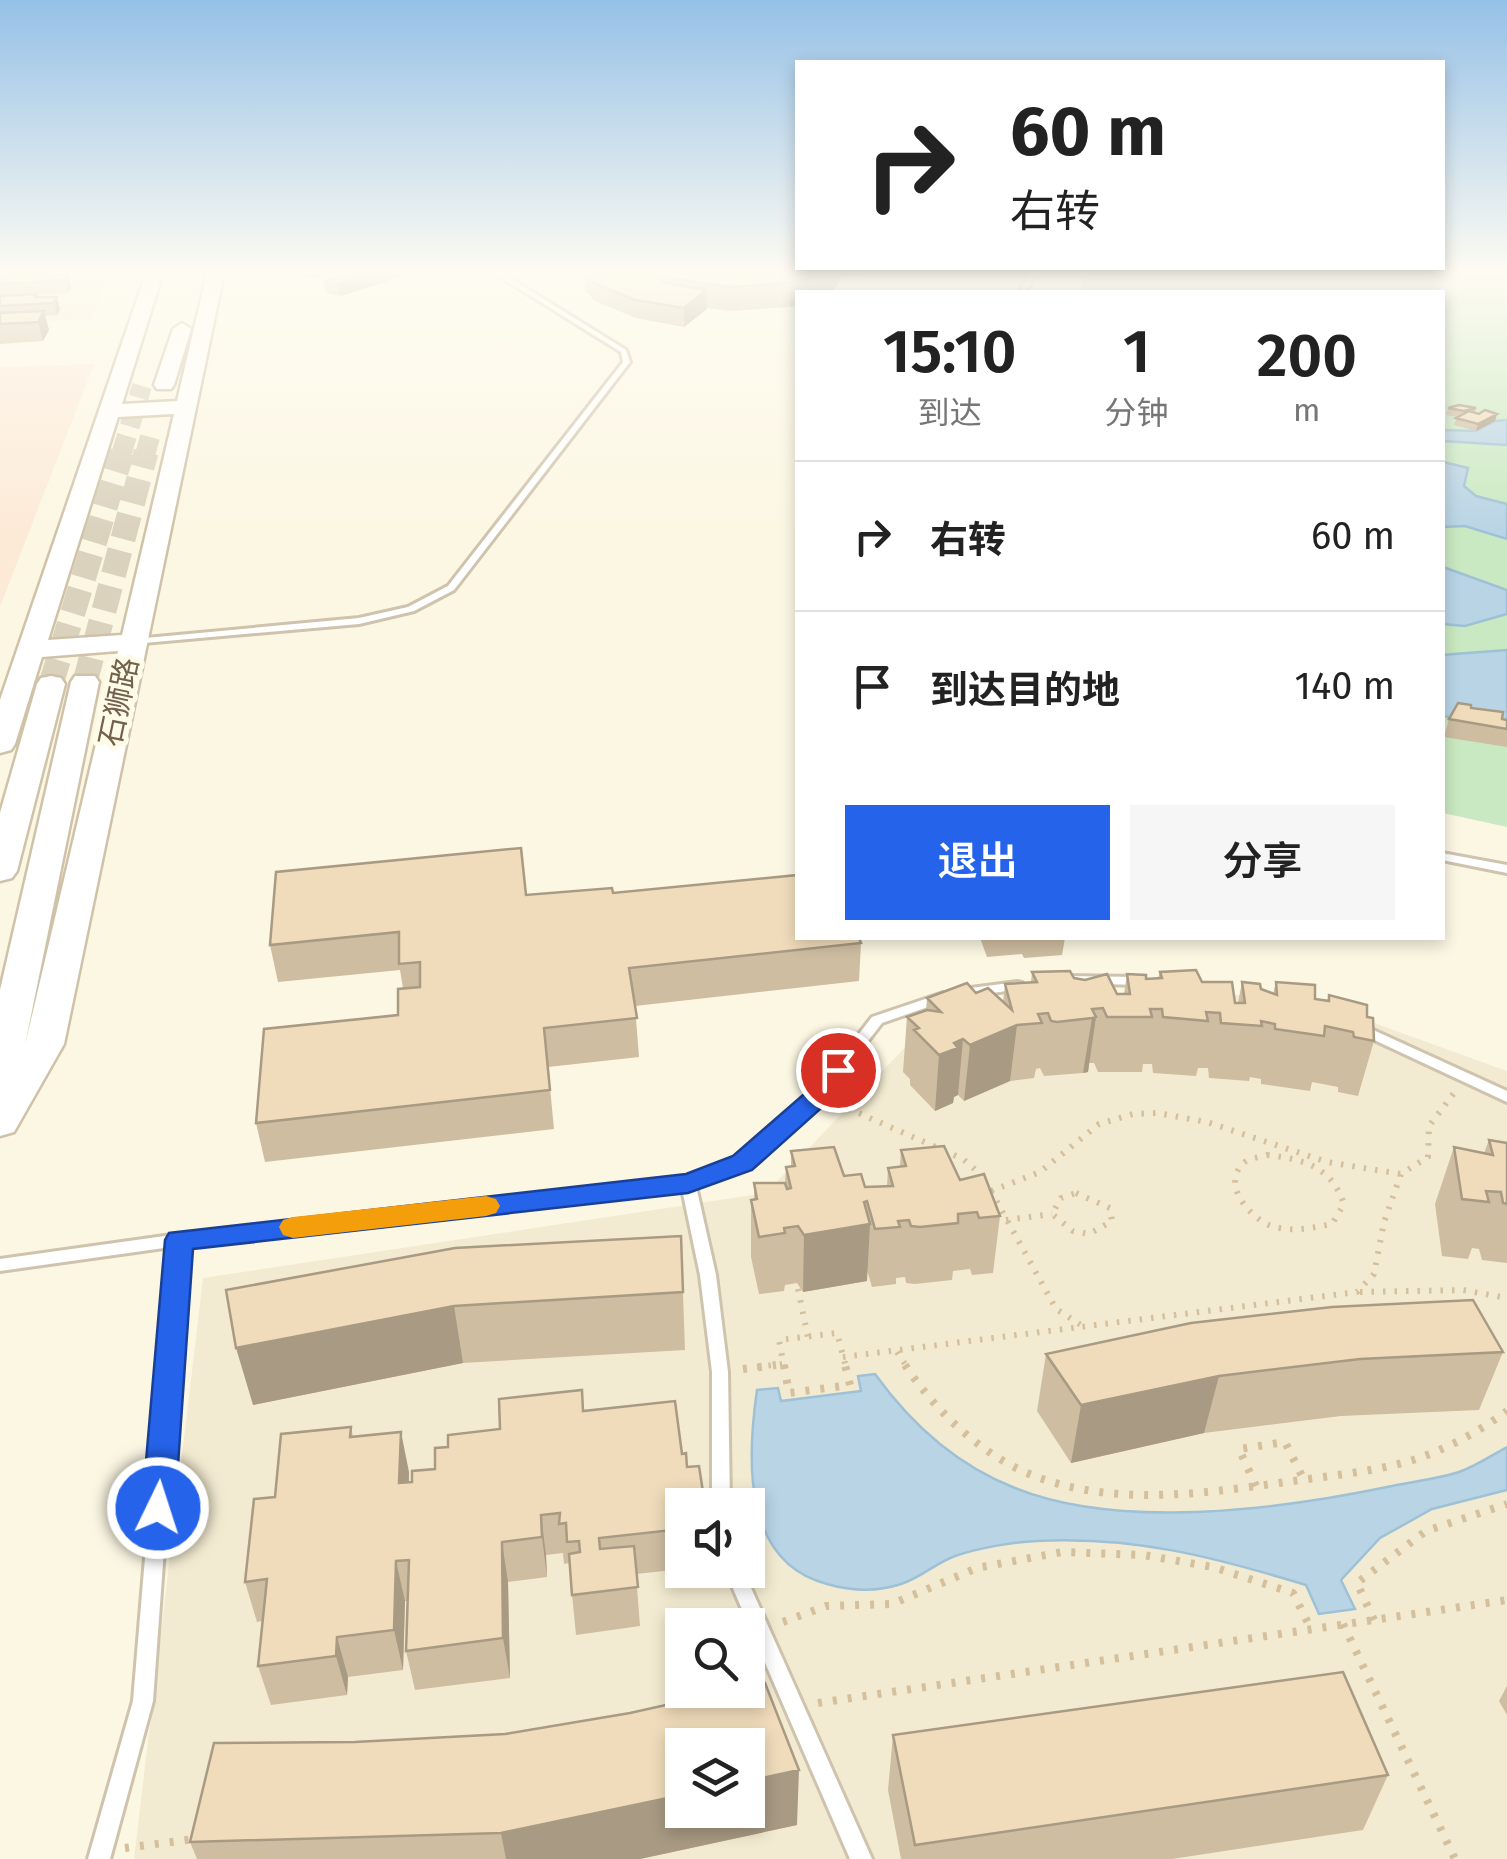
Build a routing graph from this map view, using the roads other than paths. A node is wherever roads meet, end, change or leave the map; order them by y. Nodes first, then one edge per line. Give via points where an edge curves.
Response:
1 (126, 360) edge
2 (172, 360) edge
3 (197, 360) edge
4 (626, 360) edge
5 (164, 385) tunnel mouth
6 (187, 406) junction
7 (108, 411) junction
8 (132, 642) junction
9 (28, 650) junction
10 (0, 744) edge
11 (1445, 857) edge
12 (1507, 869) edge
13 (0, 871) edge
14 (1156, 982) edge
15 (1349, 1022) edge
16 (1507, 1097) edge
17 (0, 1112) edge
18 (0, 1122) edge
19 (688, 1183) junction
20 (179, 1240) junction
21 (0, 1265) edge
22 (720, 1488) edge
23 (742, 1588) edge
24 (101, 1855) edge
25 (862, 1859) edge

1 - 7 street
2 - 5 street
3 - 6 street, 石狮路
4 - 8 lane via 451,588 411,609 359,621
6 - 7 street
6 - 8 street, 石狮路
7 - 9 street
8 - 9 street
8 - 18 street, 石狮路 via 45,1044
9 - 10 street
11 - 12 lane
13 - 17 street, 石狮路 via 68,683 4,1051
14 - 19 lane via 1079,978 948,995 877,1020 819,1096 742,1163
15 - 16 lane
19 - 20 lane
19 - 22 lane via 720,1372
20 - 21 lane
20 - 24 lane via 144,1700
23 - 25 lane

